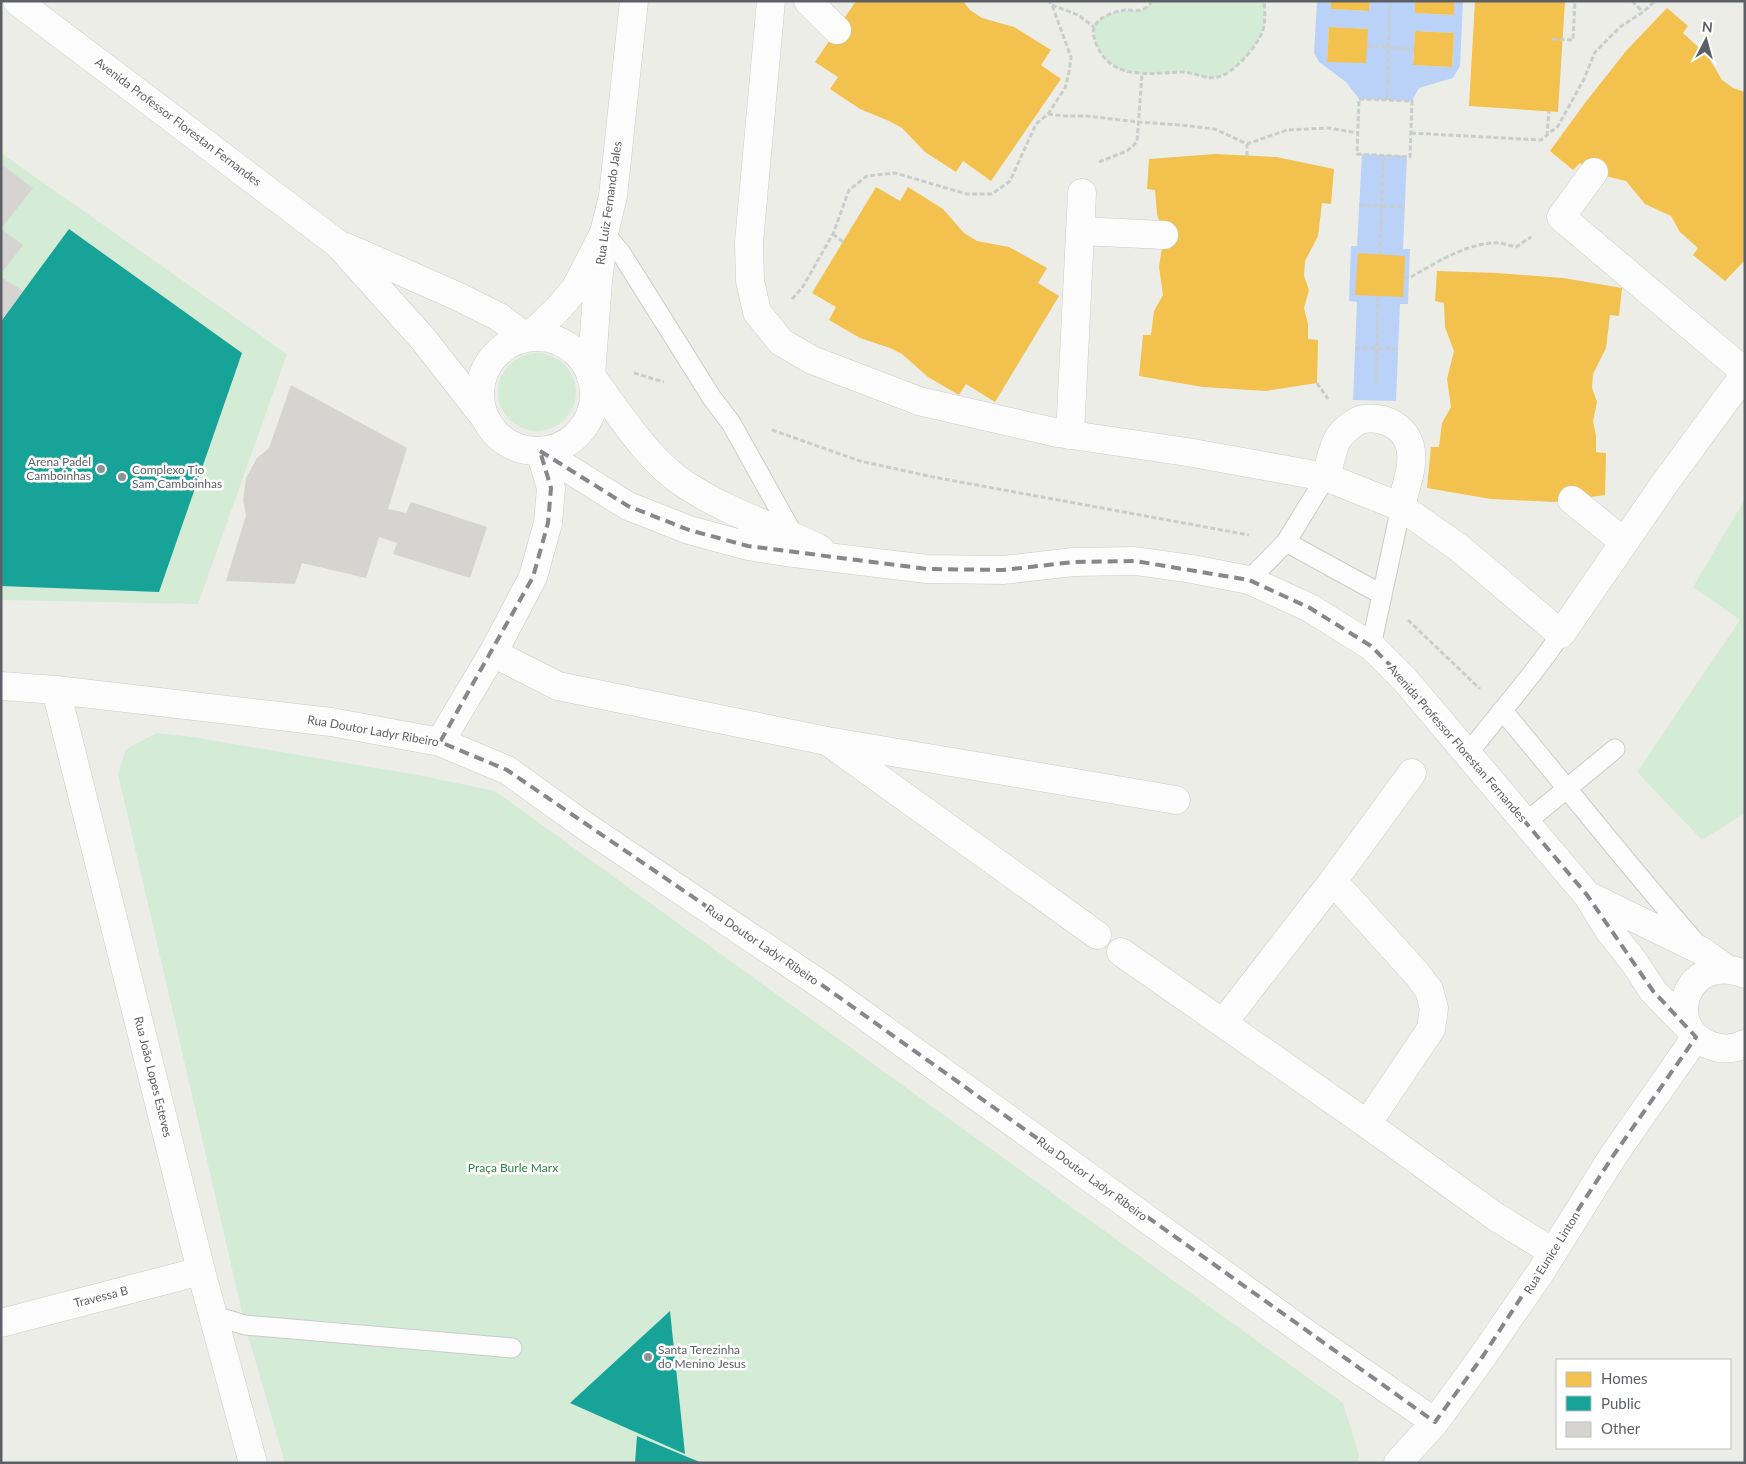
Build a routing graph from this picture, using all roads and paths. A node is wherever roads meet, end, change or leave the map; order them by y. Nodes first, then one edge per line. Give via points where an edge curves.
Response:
1 (17, 1) edge
2 (634, 1) edge
3 (771, 1) edge
4 (808, 1) edge
5 (1049, 1) edge
6 (1152, 1) edge
7 (1264, 1) edge
8 (1390, 1) edge
9 (1575, 1) edge
10 (1632, 1) edge
11 (1655, 1) edge
12 (1052, 5) junction
13 (1643, 12) junction
14 (1094, 27) junction
15 (836, 30) dead end
16 (1552, 39) dead end
17 (1367, 46) dead end
18 (1389, 47) junction
19 (1414, 49) dead end
20 (1142, 74) junction
21 (1387, 100) junction
22 (1549, 111) dead end
23 (1048, 114) junction
24 (1138, 122) junction
25 (1358, 133) junction
26 (1411, 133) junction
27 (1547, 136) junction
28 (1247, 144) junction
29 (1384, 155) junction
30 (1247, 156) dead end
31 (1594, 172) dead end
32 (1082, 193) joint
33 (1359, 205) dead end
34 (1381, 206) junction
35 (1405, 207) dead end
36 (1561, 217) junction
37 (1080, 231) junction
38 (604, 233) junction
39 (833, 234) junction
40 (1164, 235) dead end
41 (843, 242) dead end
42 (338, 244) junction
43 (1380, 254) dead end
44 (1404, 277) dead end
45 (1378, 296) dead end
46 (757, 312) junction
47 (527, 338) junction
48 (1355, 348) dead end
49 (1377, 349) junction
50 (1398, 350) dead end
51 (1745, 373) edge
52 (591, 376) junction
53 (712, 398) junction
54 (485, 418) junction
55 (1374, 419) junction
56 (768, 428) dead end
57 (1070, 435) junction
58 (540, 451) junction
59 (1326, 477) junction
60 (1572, 500) dead end
61 (1401, 507) junction
62 (794, 536) junction
63 (1286, 542) junction
64 (1624, 542) junction
65 (840, 559) junction
66 (1249, 580) junction
67 (1381, 594) junction
68 (1561, 634) junction
69 (1371, 646) junction
70 (493, 653) junction
71 (1, 686) edge
72 (56, 690) junction
73 (1502, 710) junction
74 (827, 741) junction
75 (440, 742) junction
76 (1615, 749) dead end
77 (1468, 754) junction
78 (1412, 773) dead end
79 (1568, 788) junction
80 (1176, 800) dead end
81 (1525, 823) junction
82 (1333, 881) junction
83 (1587, 896) junction
84 (1097, 935) dead end
85 (1702, 951) junction
86 (1121, 952) dead end
87 (1739, 971) edge
88 (1223, 1023) junction
89 (1701, 1038) junction
90 (1745, 1044) edge
91 (1745, 1067) edge
92 (1367, 1124) junction
93 (1553, 1252) junction
94 (202, 1271) junction
95 (215, 1316) junction
96 (1, 1323) edge
97 (512, 1348) dead end
98 (1435, 1422) junction
99 (253, 1463) edge
100 (1398, 1463) edge

1 - 42 street, Avenida Professor Florestan Fernandes
2 - 38 street, Rua Luiz Fernando Jales via 613,196
3 - 46 street via 749,242 750,281
4 - 15 street
5 - 12 path
6 - 14 path via 1147,8 1138,11 1124,10 1108,15
7 - 20 path via 1262,34 1250,52 1220,77 1206,78 1183,72
8 - 18 path
9 - 16 path via 1573,40
10 - 13 path
11 - 13 path
12 - 14 path via 1078,15
12 - 23 path via 1071,57 1065,88
13 - 27 path via 1620,27 1595,52 1558,126
14 - 20 path via 1093,37 1101,55 1124,71
17 - 18 path
18 - 19 path
18 - 21 path
20 - 24 path
21 - 25 path via 1359,99
21 - 26 path via 1412,101
22 - 27 path
23 - 24 path
23 - 39 path via 1036,124 1010,181 992,194 967,194 895,173 867,176 849,190
24 - 28 path via 1215,129
24 - 32 path via 1137,142 1127,151 1098,163 1084,177
25 - 28 path via 1329,128 1288,130
25 - 29 path via 1356,154
26 - 27 path via 1541,140
26 - 29 path via 1410,157
28 - 30 path
29 - 34 path
31 - 36 street
32 - 37 street
33 - 34 path
34 - 35 path
34 - 43 path
36 - 44 path via 1516,247 1500,243 1475,246 1409,278
36 - 51 street
37 - 40 street
37 - 57 street
38 - 47 street via 575,290
38 - 52 street, Rua Luiz Fernando Jales
38 - 53 lane via 621,253
39 - 41 path
39 - 46 path via 802,288 784,307
42 - 47 street, Avenida Professor Florestan Fernandes via 475,305 499,317
42 - 54 street, Avenida Professor Florestan Fernandes via 424,340
45 - 49 path
46 - 57 street via 780,342 820,363 919,401
47 - 52 street via 550,338 572,348
47 - 54 street via 511,343 486,368 480,401
48 - 49 path
49 - 50 path
49 - 55 path
51 - 64 street
52 - 53 path via 627,370
52 - 58 street via 592,411 584,426 557,448
52 - 62 street, Avenida Professor Florestan Fernandes via 656,461 685,485 732,511
53 - 62 lane via 731,423
54 - 58 street via 508,442 523,449
55 - 59 street via 1363,419 1338,438
55 - 61 street via 1390,422 1400,429 1410,446 1410,465
56 - 63 path via 860,461
57 - 59 street
58 - 65 street, Avenida Professor Florestan Fernandes via 628,506 689,530 748,546
58 - 70 street via 551,488 548,523 533,577
59 - 61 street
59 - 63 lane
60 - 64 street
61 - 67 lane
61 - 68 street via 1458,547
62 - 65 street, Avenida Professor Florestan Fernandes
63 - 66 lane
63 - 67 lane
64 - 68 street
65 - 66 street, Avenida Professor Florestan Fernandes via 927,569 1003,570 1074,562 1135,561
66 - 69 street, Avenida Professor Florestan Fernandes via 1310,608
67 - 69 lane
67 - 73 path
68 - 73 lane
69 - 77 street, Avenida Professor Florestan Fernandes via 1406,681
70 - 74 street via 558,686
70 - 75 street
71 - 72 street, Rua Doutor Ladyr Ribeiro
72 - 75 street, Rua Doutor Ladyr Ribeiro via 331,722
72 - 94 street, Rua João Lopes Esteves
73 - 77 lane
73 - 79 lane
74 - 80 street
74 - 84 street
75 - 98 street, Rua Doutor Ladyr Ribeiro via 508,770 585,826 829,990 1303,1331
76 - 79 lane
77 - 81 street, Avenida Professor Florestan Fernandes
78 - 82 street
79 - 81 lane
79 - 85 lane
81 - 83 street, Avenida Professor Florestan Fernandes
82 - 88 street
82 - 92 street via 1417,974 1429,990 1434,1008 1432,1030
83 - 85 street, Avenida Professor Florestan Fernandes
83 - 89 street, Avenida Professor Florestan Fernandes via 1653,991
85 - 87 street, Avenida Professor Florestan Fernandes
86 - 88 street
87 - 89 street via 1721,969 1708,972 1688,990 1684,1015
88 - 92 street
89 - 90 street via 1731,1048
89 - 91 street, Avenida Professor Florestan Fernandes
89 - 93 street, Rua Eunice Linton via 1613,1156
92 - 93 street via 1496,1217
93 - 98 street, Rua Eunice Linton
94 - 95 street, Rua João Lopes Esteves
94 - 96 street, Travessa B
95 - 97 lane via 245,1325
95 - 99 street, Rua João Lopes Esteves
98 - 100 street, Rua Eunice Linton

